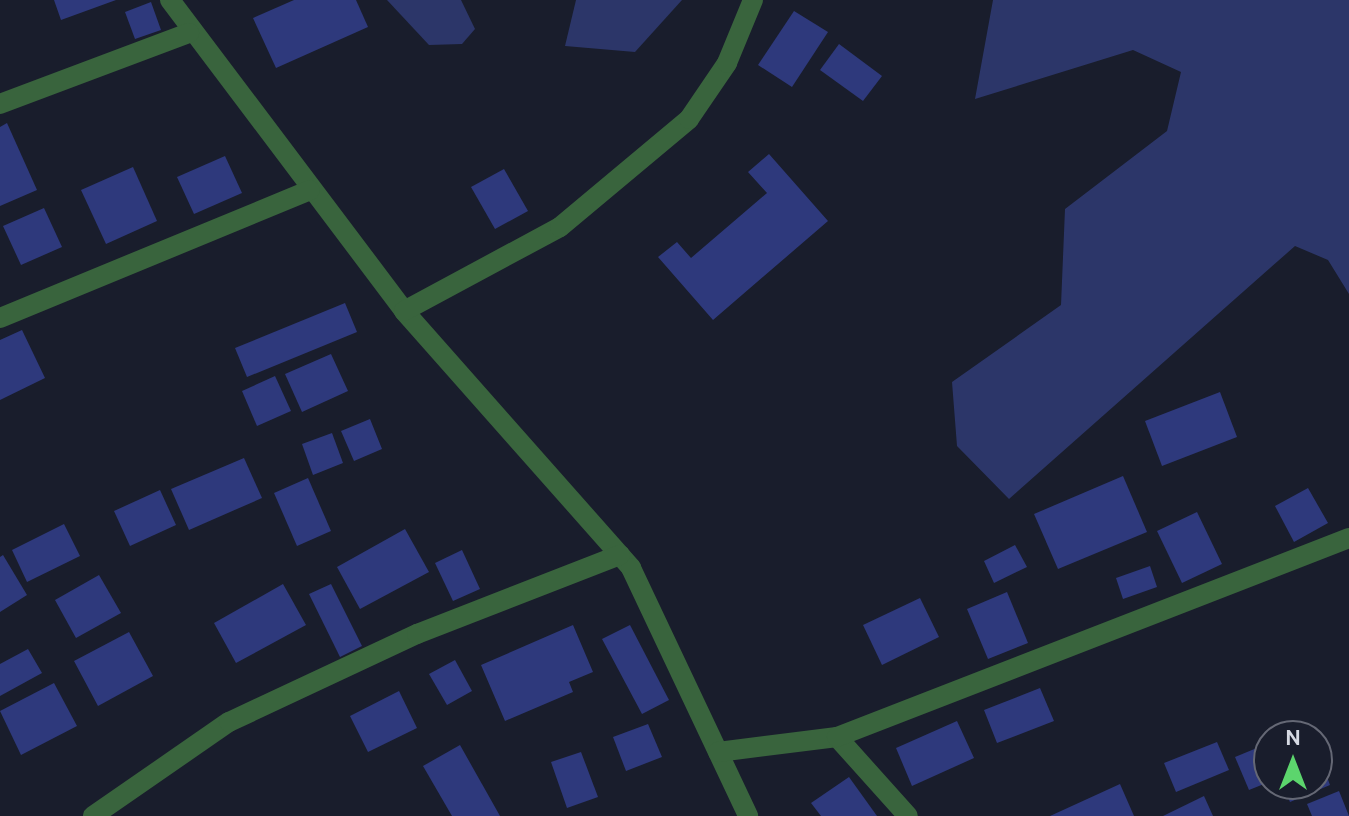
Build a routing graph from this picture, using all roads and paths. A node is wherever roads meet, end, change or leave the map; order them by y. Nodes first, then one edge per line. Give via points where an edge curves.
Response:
1 (170, 0) edge
2 (753, 0) edge
3 (189, 33) junction
4 (0, 104) edge
5 (310, 190) junction
6 (404, 311) junction
7 (0, 318) edge
8 (1349, 538) edge
9 (620, 555) junction
10 (837, 737) junction
11 (718, 752) junction
12 (93, 816) edge
13 (747, 816) edge
14 (908, 816) edge

1 - 3 street
2 - 6 street via 727,63 689,119 560,227
3 - 4 street
3 - 5 street
5 - 6 street
5 - 7 street
6 - 9 street
8 - 10 street
9 - 11 street
9 - 12 street via 417,634 229,722
10 - 11 street
10 - 14 street
11 - 13 street

